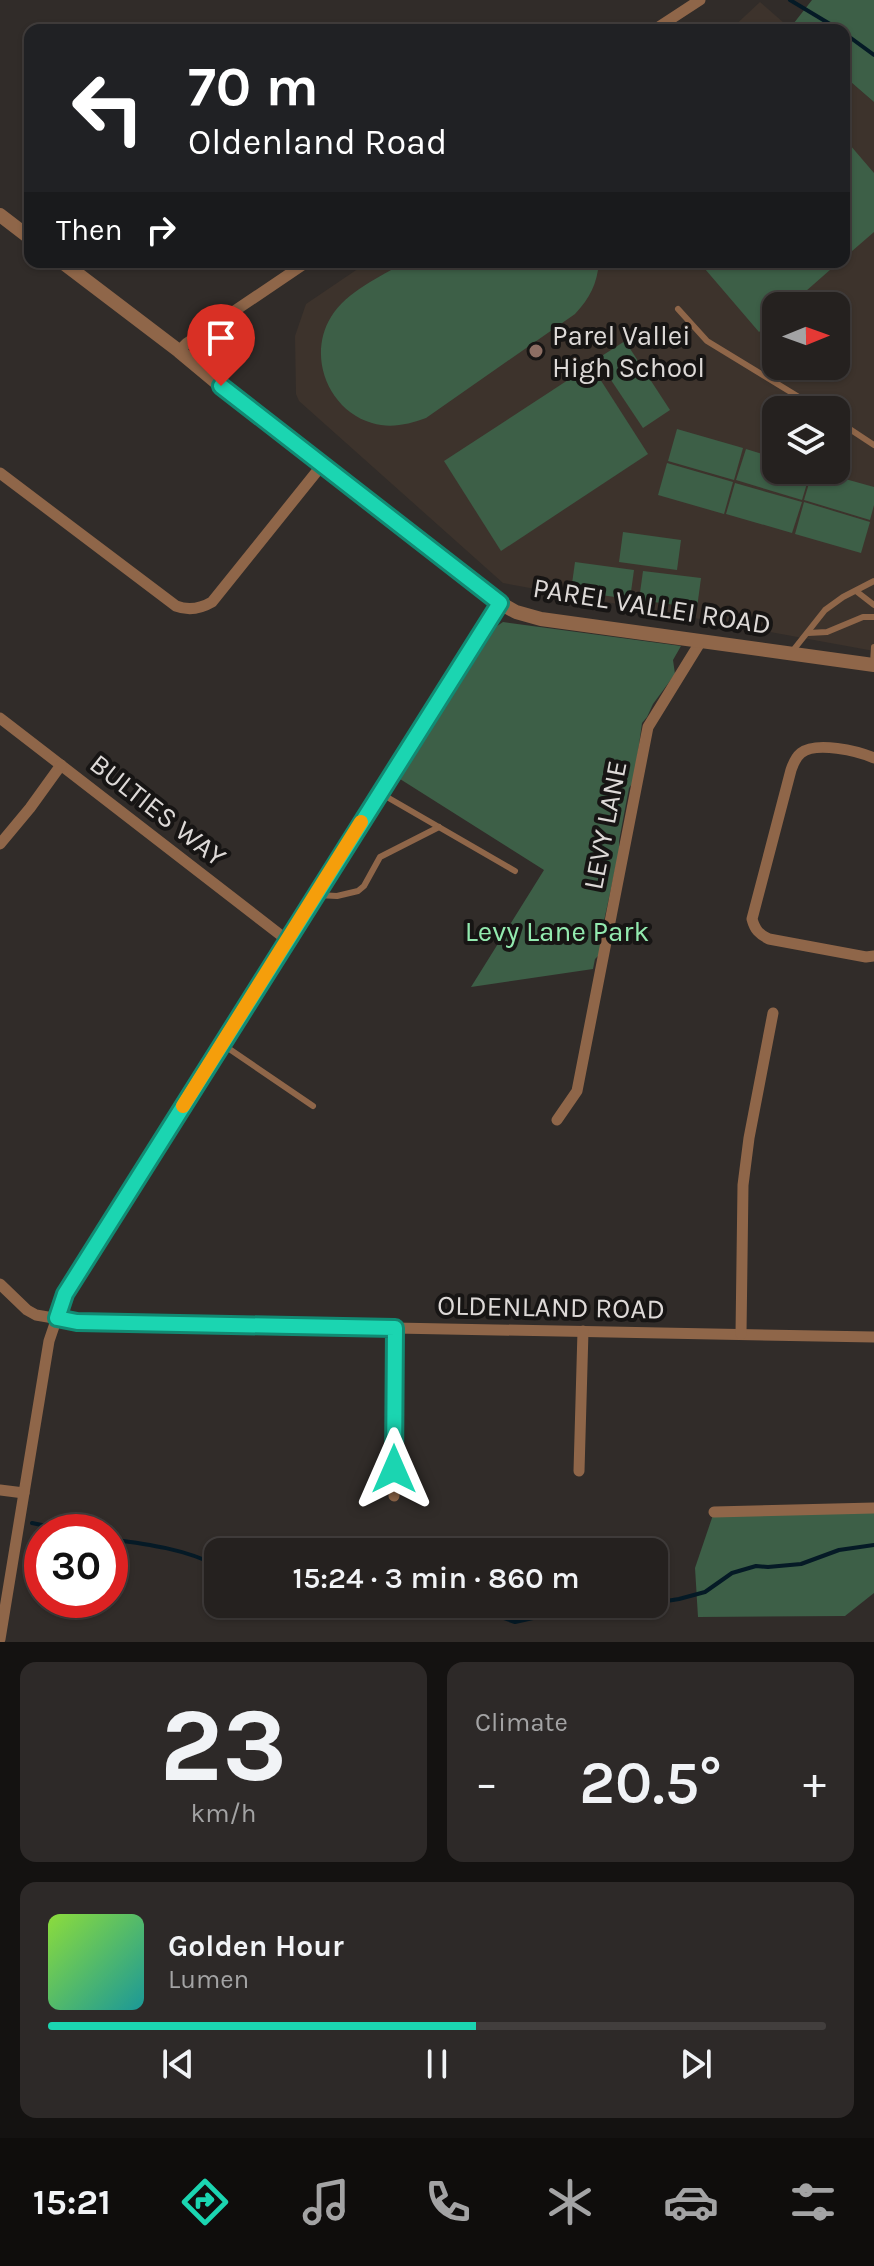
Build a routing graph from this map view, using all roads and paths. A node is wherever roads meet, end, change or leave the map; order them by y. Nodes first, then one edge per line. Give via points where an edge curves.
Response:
1 (700, 0) edge
2 (663, 24) edge
3 (0, 215) edge
4 (24, 233) edge
5 (70, 268) edge
6 (298, 268) edge
7 (678, 309) dead end
8 (179, 351) junction
9 (797, 396) edge
10 (850, 429) edge
11 (874, 445) edge
12 (322, 465) junction
13 (0, 473) edge
14 (874, 581) edge
15 (856, 591) junction
16 (500, 603) junction
17 (874, 605) edge
18 (874, 617) edge
19 (808, 633) junction
20 (701, 641) junction
21 (874, 647) edge
22 (791, 653) junction
23 (873, 664) edge
24 (0, 718) edge
25 (874, 758) edge
26 (61, 765) junction
27 (380, 793) junction
28 (439, 827) junction
29 (0, 844) edge
30 (515, 871) dead end
31 (315, 895) junction
32 (287, 940) junction
33 (874, 956) edge
34 (773, 1013) dead end
35 (222, 1044) junction
36 (313, 1106) dead end
37 (557, 1120) dead end
38 (0, 1284) edge
39 (57, 1318) junction
40 (395, 1328) junction
41 (583, 1331) junction
42 (741, 1334) junction
43 (874, 1337) edge
44 (579, 1471) dead end
45 (0, 1490) edge
46 (24, 1493) junction
47 (394, 1496) dead end
48 (874, 1508) edge
49 (714, 1512) dead end
50 (0, 1639) edge

1 - 2 street
3 - 4 street
5 - 8 street, PAREL VALLEI ROAD
6 - 8 street
7 - 9 lane via 707,341
8 - 12 street, PAREL VALLEI ROAD
10 - 11 lane
12 - 13 street via 212,602 192,609 176,606
12 - 16 street, PAREL VALLEI ROAD
14 - 15 lane
15 - 17 lane
15 - 19 lane via 825,610
16 - 20 street, PAREL VALLEI ROAD via 541,619
16 - 27 street
18 - 19 lane
19 - 22 lane
20 - 22 street, PAREL VALLEI ROAD
20 - 37 street, LEVY LANE via 648,727 577,1091
21 - 23 lane
22 - 23 street, PAREL VALLEI ROAD
24 - 26 street, BULTIES WAY
25 - 33 street via 847,749 808,749 799,754 752,919 769,939
26 - 29 street
26 - 32 street, BULTIES WAY
27 - 28 lane
27 - 31 street
28 - 30 lane
28 - 31 lane via 380,857 358,891
31 - 32 street
32 - 35 street
34 - 42 street via 743,1185
35 - 36 lane
35 - 39 street via 65,1294
38 - 39 street, OLDENLAND ROAD via 27,1310
39 - 40 street, OLDENLAND ROAD
39 - 46 street
40 - 41 street, OLDENLAND ROAD
40 - 47 street
41 - 42 street, OLDENLAND ROAD
41 - 44 street
42 - 43 street, OLDENLAND ROAD
45 - 46 street
46 - 50 street
48 - 49 street

